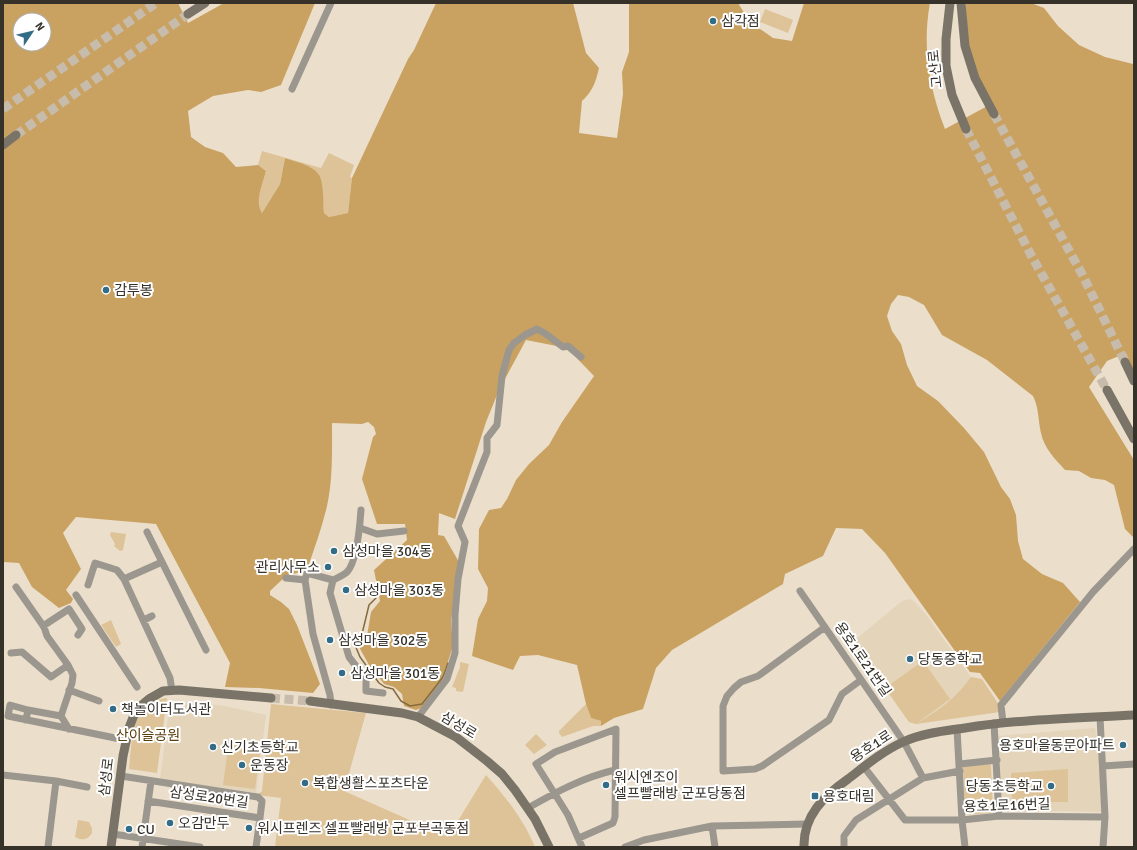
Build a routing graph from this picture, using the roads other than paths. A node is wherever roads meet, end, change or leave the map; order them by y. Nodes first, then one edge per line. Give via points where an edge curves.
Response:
1 (205, 3) edge
2 (331, 3) edge
3 (950, 3) edge
4 (961, 3) edge
5 (188, 14) tunnel mouth
6 (292, 89) dead end
7 (994, 114) tunnel mouth
8 (966, 129) tunnel mouth
9 (16, 135) tunnel mouth
10 (3, 145) edge
11 (581, 357) dead end
12 (1125, 362) tunnel mouth
13 (1134, 381) edge
14 (1107, 390) tunnel mouth
15 (1134, 439) edge
16 (360, 510) dead end
17 (360, 528) junction
18 (404, 531) dead end
19 (147, 532) dead end
20 (1134, 549) edge
21 (162, 562) junction
22 (306, 576) junction
23 (286, 578) dead end
24 (124, 579) junction
25 (333, 580) junction
26 (88, 585) dead end
27 (16, 586) dead end
28 (800, 590) dead end
29 (76, 595) dead end
30 (152, 616) dead end
31 (144, 620) junction
32 (43, 626) junction
33 (825, 627) junction
34 (78, 635) dead end
35 (206, 650) dead end
36 (11, 653) dead end
37 (68, 665) junction
38 (861, 680) junction
39 (137, 687) dead end
40 (69, 690) junction
41 (172, 691) junction
42 (383, 694) dead end
43 (271, 698) tunnel mouth
44 (99, 701) dead end
45 (310, 701) tunnel mouth
46 (331, 705) junction
47 (28, 710) junction
48 (1134, 715) edge
49 (61, 716) junction
50 (418, 717) junction
51 (1100, 717) junction
52 (26, 720) junction
53 (999, 723) junction
54 (69, 728) junction
55 (957, 729) junction
56 (126, 740) junction
57 (904, 742) junction
58 (996, 760) junction
59 (1134, 764) edge
60 (1103, 766) junction
61 (864, 767) junction
62 (960, 767) junction
63 (615, 770) junction
64 (3, 775) edge
65 (120, 776) junction
66 (923, 778) junction
67 (151, 781) junction
68 (56, 782) junction
69 (87, 787) dead end
70 (554, 793) junction
71 (888, 799) junction
72 (148, 801) junction
73 (528, 808) junction
74 (999, 816) junction
75 (1105, 817) junction
76 (260, 818) junction
77 (962, 820) junction
78 (807, 824) junction
79 (712, 826) junction
80 (113, 834) junction
81 (143, 838) junction
82 (579, 838) junction
83 (644, 843) edge
84 (177, 845) edge
85 (48, 847) edge
86 (111, 847) edge
87 (142, 847) edge
88 (200, 847) edge
89 (256, 847) edge
90 (549, 847) edge
91 (582, 847) edge
92 (625, 847) edge
93 (715, 847) edge
94 (804, 847) edge
95 (844, 847) edge
96 (965, 847) edge
97 (1103, 847) edge

1 - 5 street
2 - 6 street
3 - 8 street, 고산로 via 946,66 952,94
4 - 7 street via 965,46 975,78
9 - 10 street
11 - 50 street via 568,346 563,347 537,329 514,343 509,350 502,376 496,425 486,438 487,452 458,526 465,542 458,579 455,653 447,679
12 - 13 street
14 - 15 street
16 - 17 street
17 - 18 street via 377,534
17 - 25 street via 354,559 348,572
19 - 21 street
20 - 53 street via 1092,592 1001,705
21 - 24 street
21 - 35 street
22 - 23 street
22 - 25 street
22 - 46 street via 313,634
24 - 26 street via 117,570 95,563
24 - 31 street
25 - 42 street via 330,593 349,657 366,679 366,691
27 - 32 street
28 - 33 street, 용호1로21번길
29 - 39 street
30 - 31 street
31 - 41 street via 170,678
32 - 34 street via 69,609 82,628
32 - 37 street via 47,636
33 - 38 street, 용호1로21번길
33 - 38 street via 758,676 741,682 727,696 723,706 723,771 755,770 762,766 829,720 842,694
36 - 37 street via 22,652 51,677
37 - 40 street via 72,674
38 - 57 street, 용호1로21번길
40 - 44 street
40 - 49 street
41 - 43 street, 삼성로
41 - 56 street, 삼성로 via 163,691 149,698 136,710
45 - 46 street, 삼성로
46 - 50 street, 삼성로
47 - 49 street
47 - 52 street
47 - 52 street via 10,705 8,716
48 - 51 street, 용호1로
49 - 54 street
50 - 73 street, 삼성로 via 472,748 502,774
51 - 53 street, 용호1로
51 - 60 street
52 - 54 street
53 - 55 street, 용호1로
53 - 58 street
54 - 56 street
55 - 57 street, 용호1로 via 925,734
55 - 62 street
56 - 65 street, 삼성로
57 - 61 street, 용호1로
57 - 66 street, 용호1로21번길
58 - 62 street
58 - 74 street
59 - 60 street
60 - 75 street
61 - 71 street, 용호1로16번길
61 - 78 street, 용호1로 via 820,802
62 - 66 street
62 - 77 street
63 - 70 street
63 - 70 street via 616,730 555,752 536,764
63 - 82 street via 613,823
64 - 68 street
65 - 67 street
65 - 80 street, 삼성로
66 - 71 street
67 - 72 street, 삼성로20번길
67 - 76 street via 260,798
68 - 69 street
68 - 85 street
70 - 73 street
70 - 82 street
71 - 77 street, 용호1로16번길 via 905,820
71 - 95 street via 856,820 844,836
72 - 76 street, 삼성로20번길
72 - 81 street, 삼성로20번길
73 - 90 street, 삼성로
74 - 75 street, 용호1로16번길
74 - 77 street, 용호1로16번길
75 - 97 street
76 - 89 street, 삼성로20번길
77 - 96 street
78 - 79 street
78 - 94 street, 용호1로
79 - 83 street
79 - 93 street
80 - 81 street
80 - 86 street, 삼성로
81 - 84 street
81 - 87 street, 삼성로20번길
82 - 91 street
83 - 92 street
84 - 88 street

